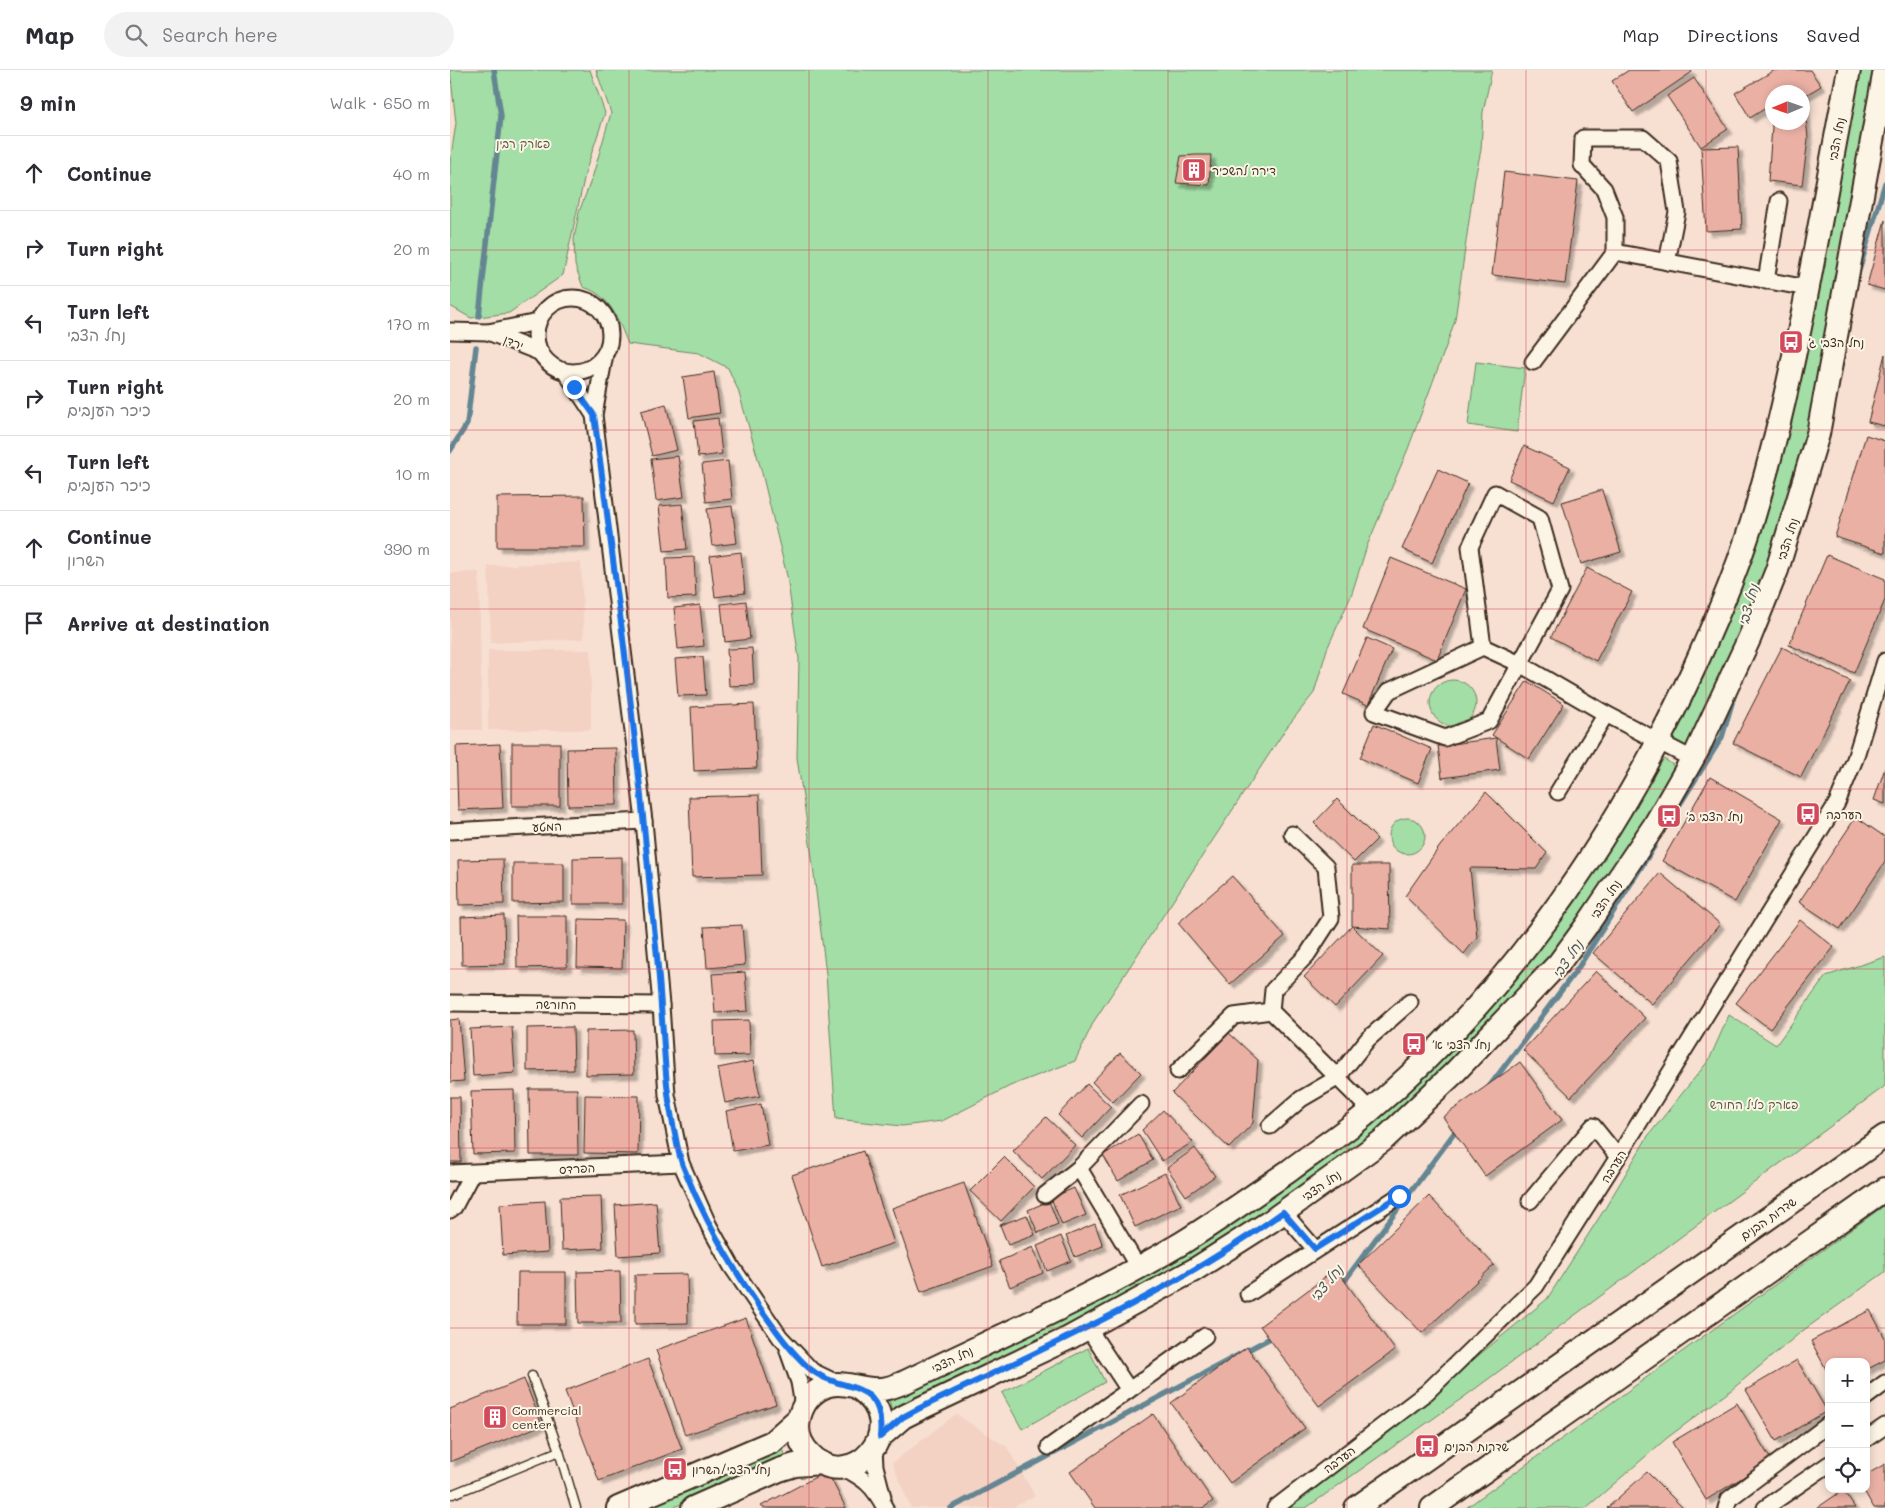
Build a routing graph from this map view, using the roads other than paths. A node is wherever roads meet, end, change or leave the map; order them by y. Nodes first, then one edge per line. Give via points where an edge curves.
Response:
1 (1849, 70) edge
2 (1885, 70) edge
3 (1779, 201) dead end
4 (1615, 252) junction
5 (1667, 262) junction
6 (1766, 281) junction
7 (1808, 288) junction
8 (538, 322) junction
9 (450, 324) edge
10 (450, 331) edge
11 (488, 332) junction
12 (541, 353) junction
13 (605, 354) junction
14 (1533, 362) dead end
15 (565, 371) junction
16 (594, 415) junction
17 (1483, 647) junction
18 (1885, 661) edge
19 (1520, 664) junction
20 (1606, 714) junction
21 (1658, 741) junction
22 (1692, 759) junction
23 (1558, 792) dead end
24 (644, 821) junction
25 (450, 831) edge
26 (1292, 834) dead end
27 (1410, 1002) dead end
28 (450, 1003) edge
29 (661, 1005) junction
30 (1271, 1011) junction
31 (1178, 1072) dead end
32 (1337, 1078) junction
33 (1141, 1104) dead end
34 (1371, 1111) junction
35 (1270, 1126) dead end
36 (1885, 1136) edge
37 (1618, 1157) junction
38 (682, 1163) junction
39 (1079, 1168) junction
40 (450, 1173) edge
41 (472, 1173) junction
42 (1885, 1190) edge
43 (1045, 1195) dead end
44 (1399, 1196) dead end
45 (1530, 1201) dead end
46 (450, 1210) edge
47 (1283, 1212) junction
48 (1315, 1249) junction
49 (1138, 1267) junction
50 (1248, 1294) dead end
51 (1088, 1328) junction
52 (1206, 1336) dead end
53 (780, 1337) junction
54 (532, 1376) dead end
55 (1885, 1383) edge
56 (848, 1386) junction
57 (1129, 1390) junction
58 (1870, 1394) edge
59 (801, 1412) junction
60 (1885, 1426) edge
61 (1825, 1427) edge
62 (1870, 1436) edge
63 (877, 1443) junction
64 (1048, 1447) dead end
65 (559, 1451) junction
66 (832, 1465) junction
67 (1825, 1467) edge
68 (453, 1494) dead end
69 (576, 1508) edge
70 (618, 1508) edge
71 (693, 1508) edge
72 (885, 1508) edge
73 (1274, 1508) edge
74 (1356, 1508) edge
75 (1432, 1508) edge
76 (1726, 1508) edge
77 (1765, 1508) edge

1 - 7 street, נחל הצבי
2 - 22 street, נחל הצבי via 1830,375 1801,495 1777,570 1750,637
3 - 6 street
4 - 5 street
4 - 5 street via 1615,217 1604,189 1582,164 1583,138 1643,138 1669,162 1677,212
4 - 14 street
5 - 6 street
6 - 7 street
7 - 21 street, נחל הצבי via 1760,495 1713,626
8 - 11 street, ירדן
8 - 12 street via 536,332
8 - 13 street via 556,301 580,298 591,302 607,319 610,343
9 - 10 street
10 - 11 street, ירדן
11 - 12 street, ירדן
12 - 15 street via 551,364
13 - 15 street via 587,370
13 - 16 street
15 - 16 street
16 - 24 street
17 - 19 street
17 - 19 street via 1389,691 1374,712 1446,738 1489,721
17 - 19 street via 1470,547 1494,493 1540,518 1560,590
18 - 37 street, הערבה via 1856,759 1837,803
19 - 20 street
20 - 21 street
20 - 23 street
21 - 22 street
21 - 34 street, נחל הצבי via 1596,850 1534,939 1488,995
22 - 47 street, נחל הצבי via 1654,826 1559,963 1454,1074 1382,1141
24 - 25 street, המטע
24 - 29 street
26 - 30 street via 1326,867 1330,918 1307,954 1273,990
27 - 32 street via 1368,1039
28 - 29 street, החורשה
29 - 38 street via 666,1095
30 - 31 street via 1234,1016
30 - 32 street
32 - 34 street
32 - 35 street via 1301,1098
33 - 39 street
34 - 49 street, נחל הצבי via 1254,1196
36 - 74 street, שדרות הבנים
37 - 45 street via 1593,1126
37 - 73 street, הערבה via 1536,1286 1427,1392
38 - 41 street, הפרדס
38 - 53 street via 732,1267
39 - 43 street
39 - 49 street
40 - 41 street, הפרדס
41 - 46 street
42 - 75 street
44 - 48 street
47 - 48 street
47 - 51 street, נחל הצבי via 1194,1270
48 - 50 street
49 - 56 street, נחל הצבי via 1033,1322 905,1382 878,1390
51 - 57 street
51 - 63 street, נחל הצבי via 903,1417
52 - 57 street
53 - 56 street via 812,1371
53 - 59 street via 799,1382
54 - 65 lane
55 - 58 street
56 - 59 street via 821,1388 810,1396
56 - 63 street via 868,1395 878,1410 881,1424
57 - 64 street
59 - 66 street via 798,1430 804,1445 813,1457
59 - 70 street via 772,1442
60 - 62 street
61 - 76 street via 1729,1499
63 - 66 street via 864,1459 852,1465
63 - 72 street via 875,1466
65 - 68 lane
65 - 69 lane
66 - 71 street via 795,1465
66 - 72 street via 860,1476 875,1488
67 - 77 street

